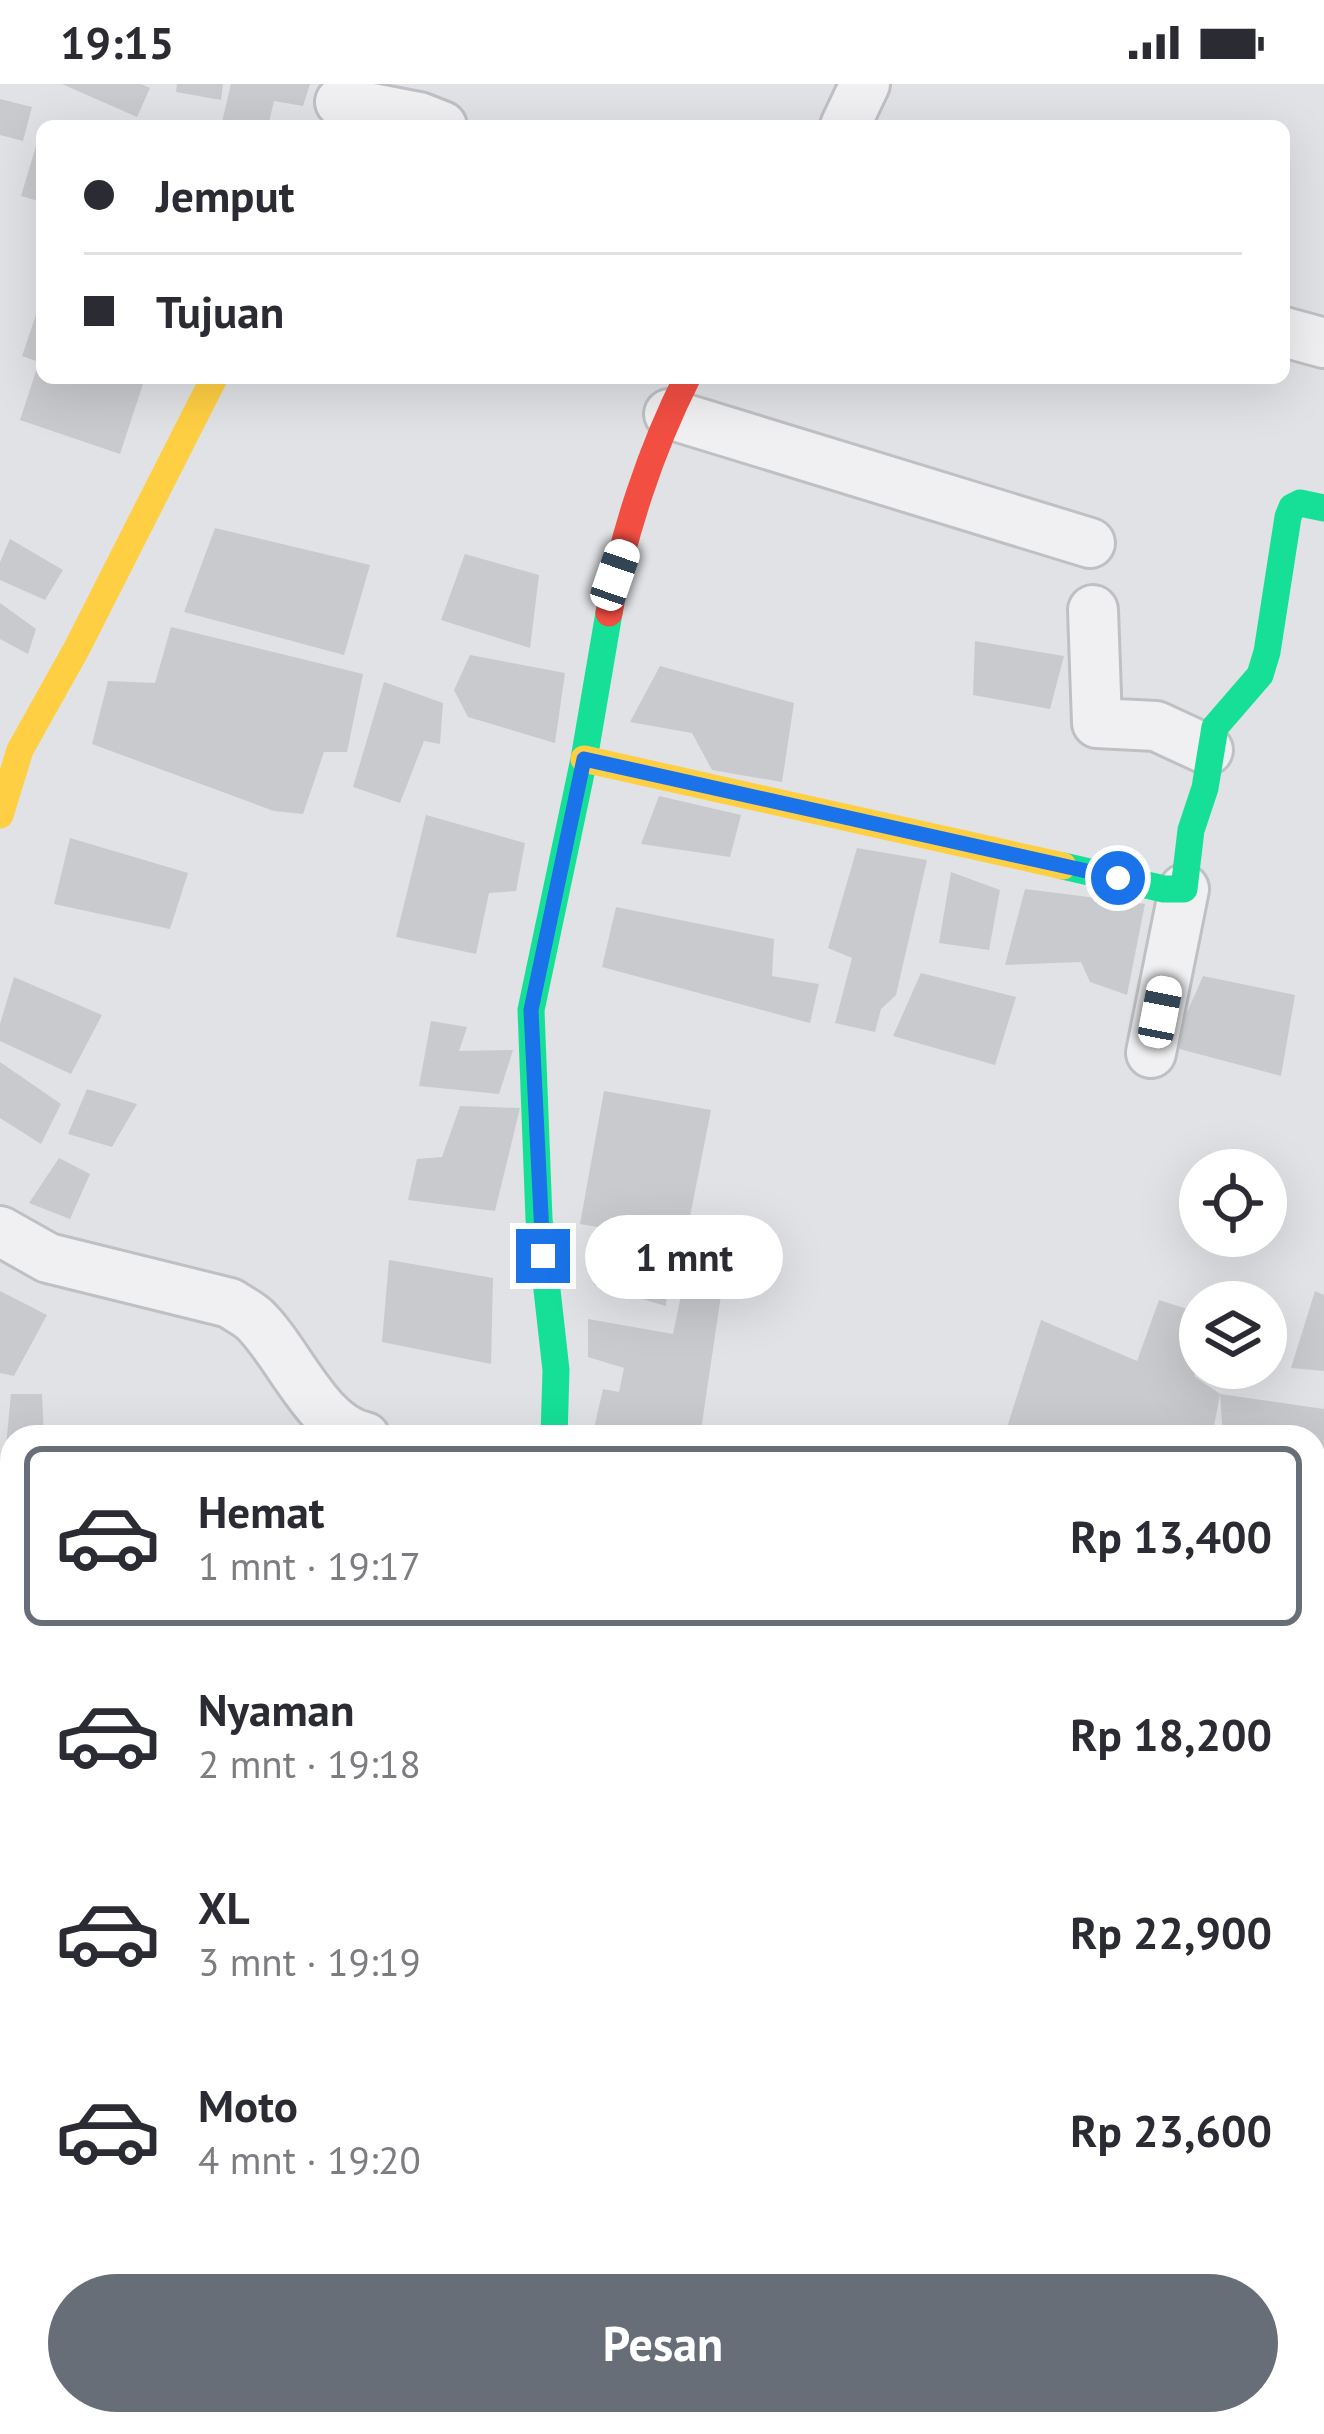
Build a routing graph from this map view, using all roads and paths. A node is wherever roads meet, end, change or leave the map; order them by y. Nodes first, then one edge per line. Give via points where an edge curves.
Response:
1 (865, 84) edge
2 (340, 104) edge
3 (427, 120) edge
4 (848, 120) edge
5 (1290, 334) edge
6 (1324, 343) edge
7 (211, 384) edge
8 (678, 396) edge
9 (1324, 508) edge
10 (1090, 543) dead end
11 (1093, 610) dead end
12 (1208, 750) junction
13 (584, 759) junction
14 (0, 815) edge
15 (1184, 890) junction
16 (1151, 1053) dead end
17 (0, 1231) edge
18 (340, 1425) edge
19 (554, 1425) edge

1 - 4 street
2 - 3 street
5 - 6 street
7 - 14 street via 20,750
8 - 10 street
8 - 13 street via 615,575
9 - 12 street via 1292,507 1261,675 1215,728
11 - 12 street via 1097,723 1156,726
12 - 15 street
13 - 15 street
13 - 19 street via 531,1010
15 - 16 street
17 - 18 street via 47,1258 230,1303 254,1320

